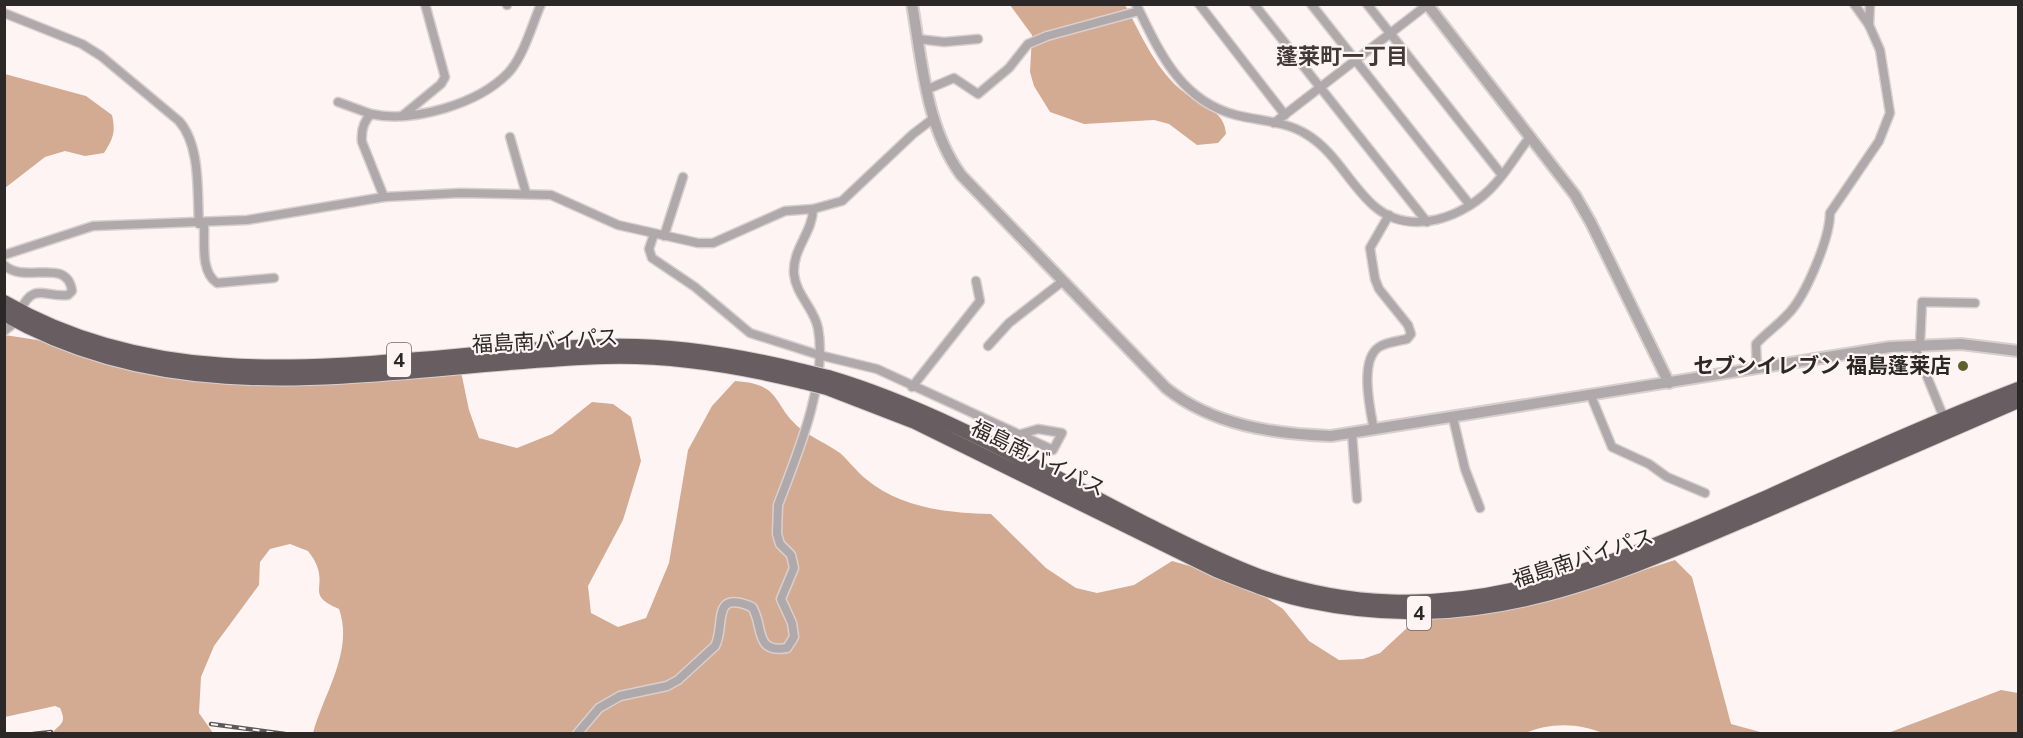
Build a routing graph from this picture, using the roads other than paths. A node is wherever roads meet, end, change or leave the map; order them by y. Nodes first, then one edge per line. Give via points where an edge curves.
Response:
1 (425, 4) edge
2 (541, 4) edge
3 (912, 4) edge
4 (1198, 4) edge
5 (1254, 4) edge
6 (1311, 4) edge
7 (1367, 4) edge
8 (1854, 4) edge
9 (1870, 4) edge
10 (1427, 5) edge
11 (1138, 8) edge
12 (4, 13) edge
13 (1869, 25) junction
14 (1390, 33) junction
15 (918, 39) junction
16 (978, 39) dead end
17 (1355, 60) junction
18 (1320, 87) junction
19 (928, 89) junction
20 (338, 102) dead end
21 (371, 114) junction
22 (1285, 114) junction
23 (402, 117) junction
24 (934, 117) junction
25 (1274, 123) junction
26 (510, 137) dead end
27 (1530, 137) junction
28 (1502, 175) junction
29 (683, 177) dead end
30 (526, 193) junction
31 (384, 196) junction
32 (1470, 205) junction
33 (813, 209) junction
34 (1389, 215) junction
35 (1427, 222) junction
36 (202, 224) junction
37 (654, 234) junction
38 (664, 236) junction
39 (4, 255) edge
40 (4, 265) edge
41 (274, 278) dead end
42 (976, 281) dead end
43 (1063, 281) junction
44 (4, 302) edge
45 (1975, 303) dead end
46 (4, 314) edge
47 (19, 316) junction
48 (4, 331) edge
49 (1917, 345) junction
50 (988, 346) dead end
51 (2019, 351) edge
52 (819, 355) junction
53 (1757, 369) junction
54 (827, 382) junction
55 (1669, 383) junction
56 (912, 387) junction
57 (2019, 389) edge
58 (1591, 396) junction
59 (2019, 401) edge
60 (1453, 417) junction
61 (1944, 418) junction
62 (1374, 430) junction
63 (1352, 433) junction
64 (1021, 434) dead end
65 (1705, 493) dead end
66 (1357, 499) dead end
67 (1480, 508) dead end
68 (576, 734) edge

1 - 23 street via 445,76 441,84
2 - 23 street via 511,70 499,81 454,106
3 - 15 street
4 - 22 street
5 - 18 street
6 - 17 street
7 - 14 street
8 - 13 street
9 - 13 street
10 - 14 street
10 - 27 street
11 - 19 street via 1028,44 1009,68 978,94 954,78
11 - 25 street via 1168,68 1189,90 1233,114
12 - 36 street via 82,44 179,121 192,147
13 - 53 street via 1883,62 1890,113 1879,141 1830,213 1830,226 1816,269 1798,301 1756,344
14 - 17 street
14 - 28 street
15 - 16 street
15 - 19 street
17 - 18 street
17 - 32 street
18 - 22 street
18 - 35 street
19 - 24 street
20 - 21 street
21 - 23 street
21 - 31 street via 363,126 362,142
22 - 25 street
24 - 33 street via 847,198
24 - 43 street via 943,147 961,175
25 - 34 street via 1305,133 1322,146 1374,206
26 - 30 street
27 - 28 street
27 - 55 street via 1575,195 1591,223
28 - 32 street
29 - 38 street
30 - 31 street
30 - 37 street via 559,198 618,225
31 - 36 street
32 - 35 street via 1443,219
33 - 38 street via 785,211 713,243
33 - 52 street via 796,251 794,273 800,296 817,324
34 - 35 street
34 - 62 street via 1370,248 1375,279 1411,334 1374,353 1367,373
36 - 39 street via 93,226
36 - 41 street via 207,272 213,280 217,283
37 - 38 street
37 - 52 street via 652,258 695,287 750,333
40 - 47 street via 21,274 57,273 68,277 71,283 68,295 36,292 28,298
42 - 56 street via 980,301
43 - 50 street via 1009,323
43 - 63 street via 1166,388 1191,406 1277,433
44 - 47 highway, 福島南バイパス / 4
45 - 49 street via 1922,302
46 - 47 highway, 福島南バイパス / 4
47 - 48 street
47 - 54 highway, 福島南バイパス / 4, bridge via 113,348 161,359 227,366 312,365 639,346 716,353
49 - 51 street via 1961,344
49 - 53 street
49 - 61 street
52 - 56 street via 870,367
52 - 68 street via 807,421 778,505 777,534 794,568 781,599 794,629 791,643 787,648 771,648 763,642 758,615 752,607 734,602 720,613 715,646 678,680 667,687 620,696 599,708
53 - 55 street
54 - 59 highway, 福島南バイパス / 4 via 1227,574 1305,600 1398,613 1496,607 1565,591 1676,550
54 - 61 highway, 福島南バイパス / 4 via 914,408 1259,576 1303,589 1397,601 1493,595 1563,579 1674,538
55 - 58 street
56 - 64 street
57 - 61 highway, 福島南バイパス / 4
58 - 60 street
58 - 65 street via 1612,447
60 - 62 street
60 - 67 street via 1465,470
62 - 63 street
63 - 66 street

